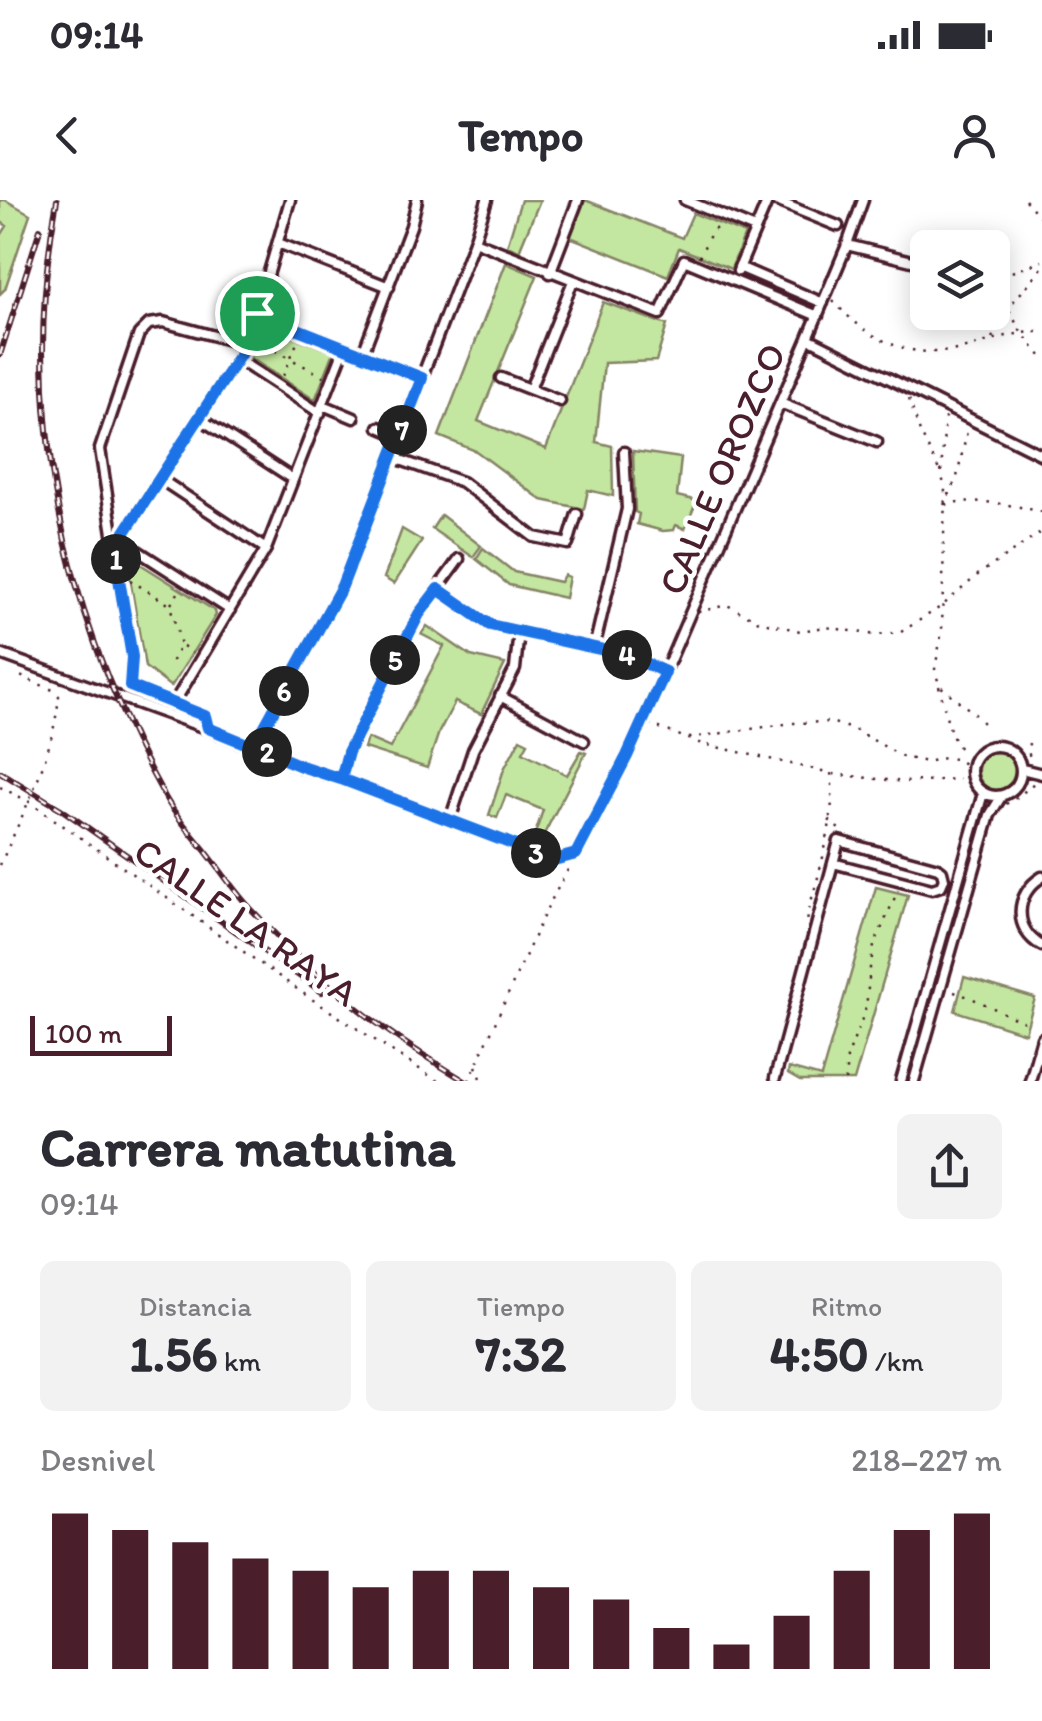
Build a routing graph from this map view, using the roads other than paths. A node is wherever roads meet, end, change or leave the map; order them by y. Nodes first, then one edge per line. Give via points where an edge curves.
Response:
1 (290, 200) edge
2 (417, 200) edge
3 (487, 200) edge
4 (578, 200) edge
5 (685, 200) edge
6 (771, 200) edge
7 (863, 200) edge
8 (838, 226) dead end
9 (755, 229) junction
10 (278, 242) junction
11 (474, 242) junction
12 (847, 245) junction
13 (910, 261) edge
14 (740, 267) junction
15 (550, 273) junction
16 (734, 280) junction
17 (572, 281) junction
18 (389, 287) junction
19 (827, 302) junction
20 (257, 313) junction
21 (818, 316) junction
22 (808, 338) junction
23 (244, 344) junction
24 (344, 349) junction
25 (362, 355) junction
26 (237, 359) junction
27 (422, 378) junction
28 (501, 378) dead end
29 (530, 390) junction
30 (560, 401) dead end
31 (780, 403) junction
32 (321, 409) junction
33 (199, 418) junction
34 (354, 418) dead end
35 (379, 427) dead end
36 (400, 436) junction
37 (877, 442) dead end
38 (624, 452) dead end
39 (1042, 455) edge
40 (392, 456) junction
41 (160, 479) junction
42 (293, 479) junction
43 (577, 514) dead end
44 (122, 540) junction
45 (114, 549) junction
46 (266, 549) junction
47 (458, 559) dead end
48 (438, 589) junction
49 (230, 610) junction
50 (519, 631) junction
51 (594, 648) junction
52 (0, 654) edge
53 (665, 672) junction
54 (500, 696) junction
55 (174, 702) junction
56 (208, 728) junction
57 (584, 741) dead end
58 (254, 746) junction
59 (1022, 769) junction
60 (1041, 770) edge
61 (341, 779) junction
62 (983, 794) junction
63 (1001, 797) junction
64 (450, 820) junction
65 (834, 863) junction
66 (1042, 877) edge
67 (1042, 946) edge
68 (1042, 1038) edge
69 (776, 1080) edge
70 (902, 1081) edge
71 (914, 1081) edge
72 (1030, 1081) edge

1 - 10 street
2 - 18 street
3 - 11 street
4 - 15 street
5 - 9 street
6 - 8 street
6 - 9 street
7 - 12 street, CALLE OROZCO
9 - 14 street
10 - 18 street
10 - 20 street
11 - 15 street
11 - 27 street
12 - 13 street
12 - 19 street, CALLE OROZCO
14 - 16 street
14 - 19 street
15 - 17 street
16 - 17 street via 684,260 660,314
16 - 21 street
17 - 29 street
18 - 25 street
19 - 21 street, CALLE OROZCO
20 - 23 street
20 - 24 street
21 - 22 street, CALLE OROZCO
22 - 31 street, CALLE OROZCO
22 - 39 street
23 - 26 street
23 - 45 street via 163,322 139,334 100,448
24 - 25 street
24 - 32 street
25 - 27 street
26 - 32 street
26 - 33 street
27 - 36 street
28 - 29 street
29 - 30 street
31 - 37 street
31 - 53 street, CALLE OROZCO
32 - 34 street
32 - 42 street
33 - 41 street
33 - 42 street
35 - 36 street
36 - 40 street
38 - 51 street via 625,523
40 - 43 street via 462,482 534,537 568,544
40 - 58 street via 342,586
41 - 44 street
41 - 46 street
42 - 46 street
44 - 45 street
44 - 49 street
45 - 55 street via 132,657 130,686
46 - 49 street
47 - 48 street
48 - 50 street via 490,625
48 - 61 street via 348,752
49 - 55 street
50 - 51 street
50 - 54 street via 514,669
51 - 53 street
52 - 56 street
53 - 64 street, CALLE OROZCO via 576,854 554,860
54 - 57 street
54 - 64 street
55 - 56 street via 205,716
56 - 58 street
58 - 61 street
59 - 60 street
59 - 62 street via 1005,747 984,750 971,768
59 - 63 street via 1016,787
61 - 64 street
62 - 63 street
62 - 70 street
63 - 71 street via 990,815
65 - 65 street via 932,889 944,879 938,868 839,841
65 - 69 street
66 - 67 street via 1020,906 1028,936
68 - 72 street

